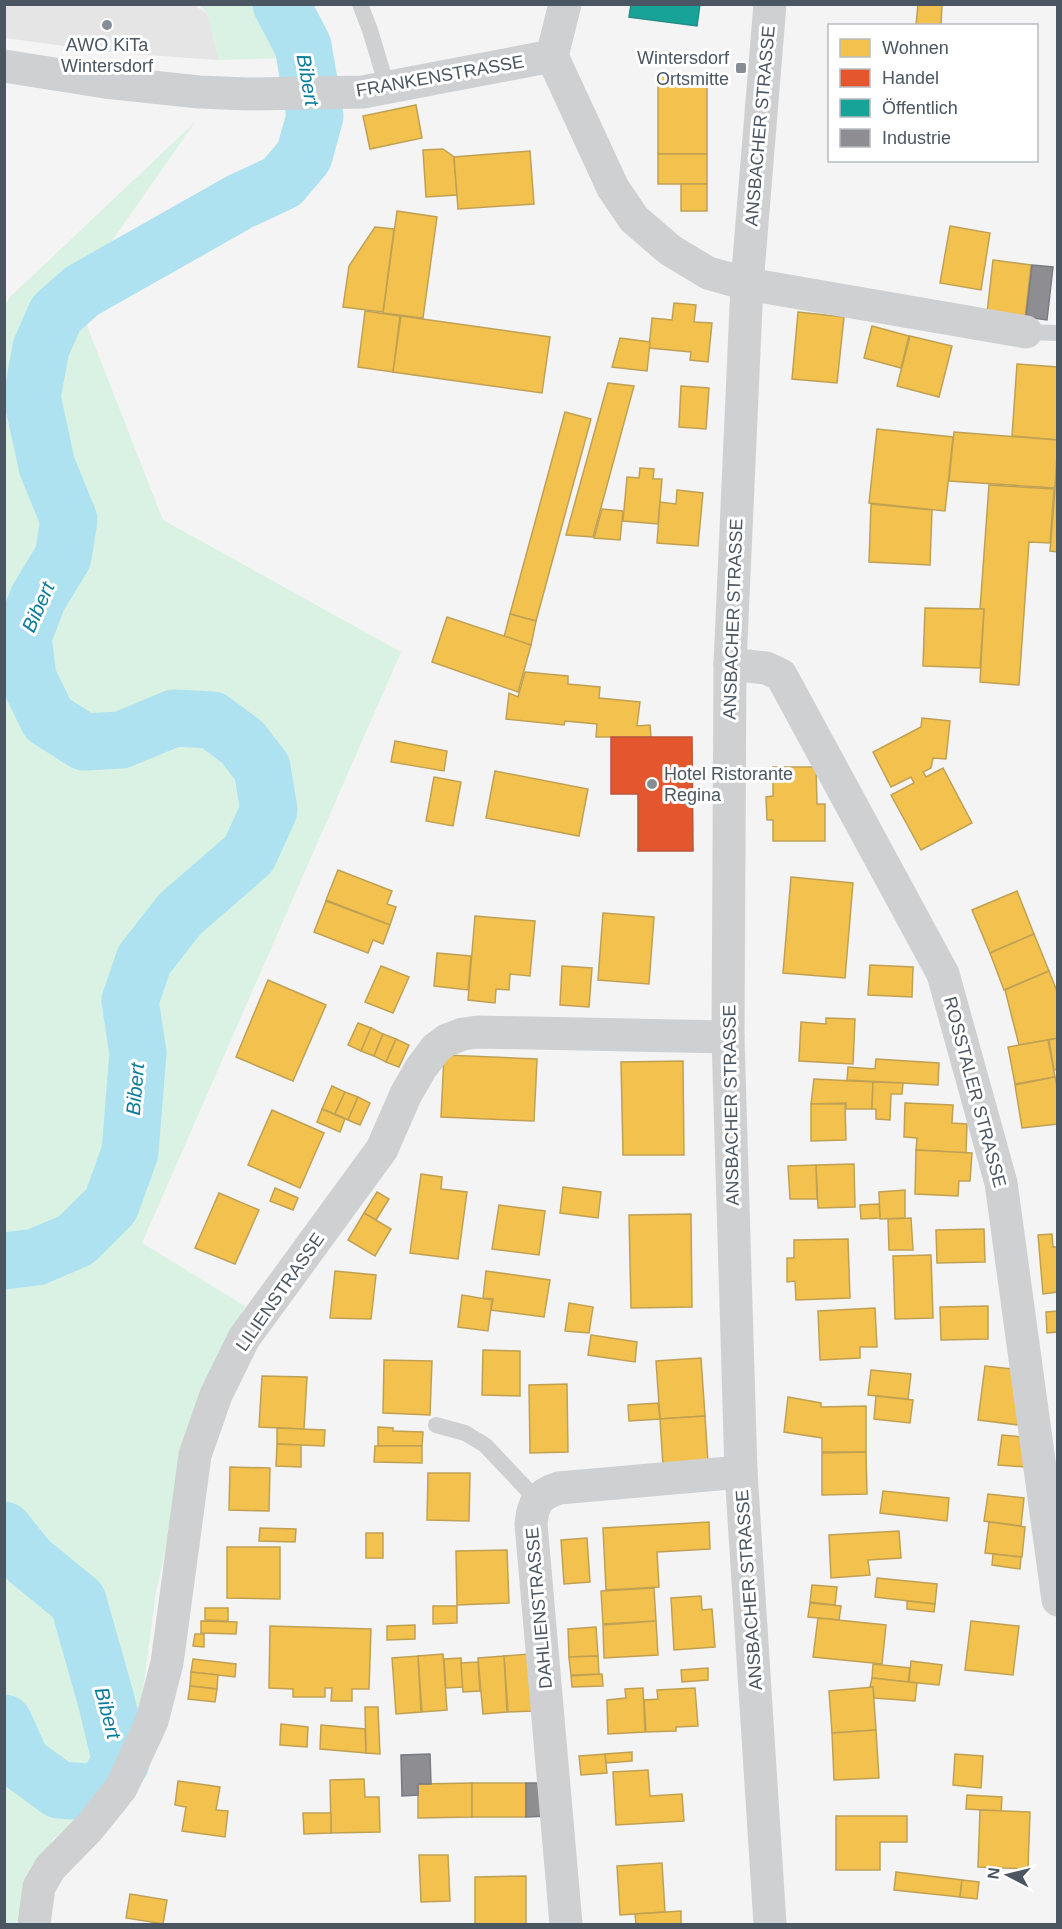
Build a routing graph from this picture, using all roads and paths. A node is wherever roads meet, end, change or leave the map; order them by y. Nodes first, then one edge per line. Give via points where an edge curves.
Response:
1 (360, 4) edge
2 (565, 4) edge
3 (770, 4) edge
4 (552, 56) junction
5 (4, 66) edge
6 (375, 89) junction
7 (747, 284) junction
8 (1042, 332) edge
9 (730, 664) junction
10 (728, 1037) junction
11 (436, 1425) dead end
12 (741, 1472) junction
13 (537, 1500) junction
14 (1058, 1600) edge
15 (34, 1924) edge
16 (566, 1924) edge
17 (770, 1924) edge

1 - 6 lane via 370,30
2 - 4 street
3 - 7 street, ANSBACHER STRASSE
4 - 6 street, FRANKENSTRASSE
4 - 7 street via 613,188 634,219 670,250 708,273
5 - 6 street, FRANKENSTRASSE via 199,92
7 - 8 street
7 - 9 street, ANSBACHER STRASSE
9 - 10 street, ANSBACHER STRASSE
9 - 14 street, ROSSTALER STRASSE via 766,668 781,675 943,974 1001,1183
10 - 12 street, ANSBACHER STRASSE
10 - 15 street, LILIENSTRASSE via 478,1032 447,1040 420,1068 382,1149 244,1338 216,1395 195,1455 167,1663 152,1721 121,1788 50,1868 39,1887
11 - 13 lane via 465,1433 485,1445
12 - 13 street, DAHLIENSTRASSE via 559,1488
12 - 17 street, ANSBACHER STRASSE
13 - 16 street, DAHLIENSTRASSE via 531,1524

